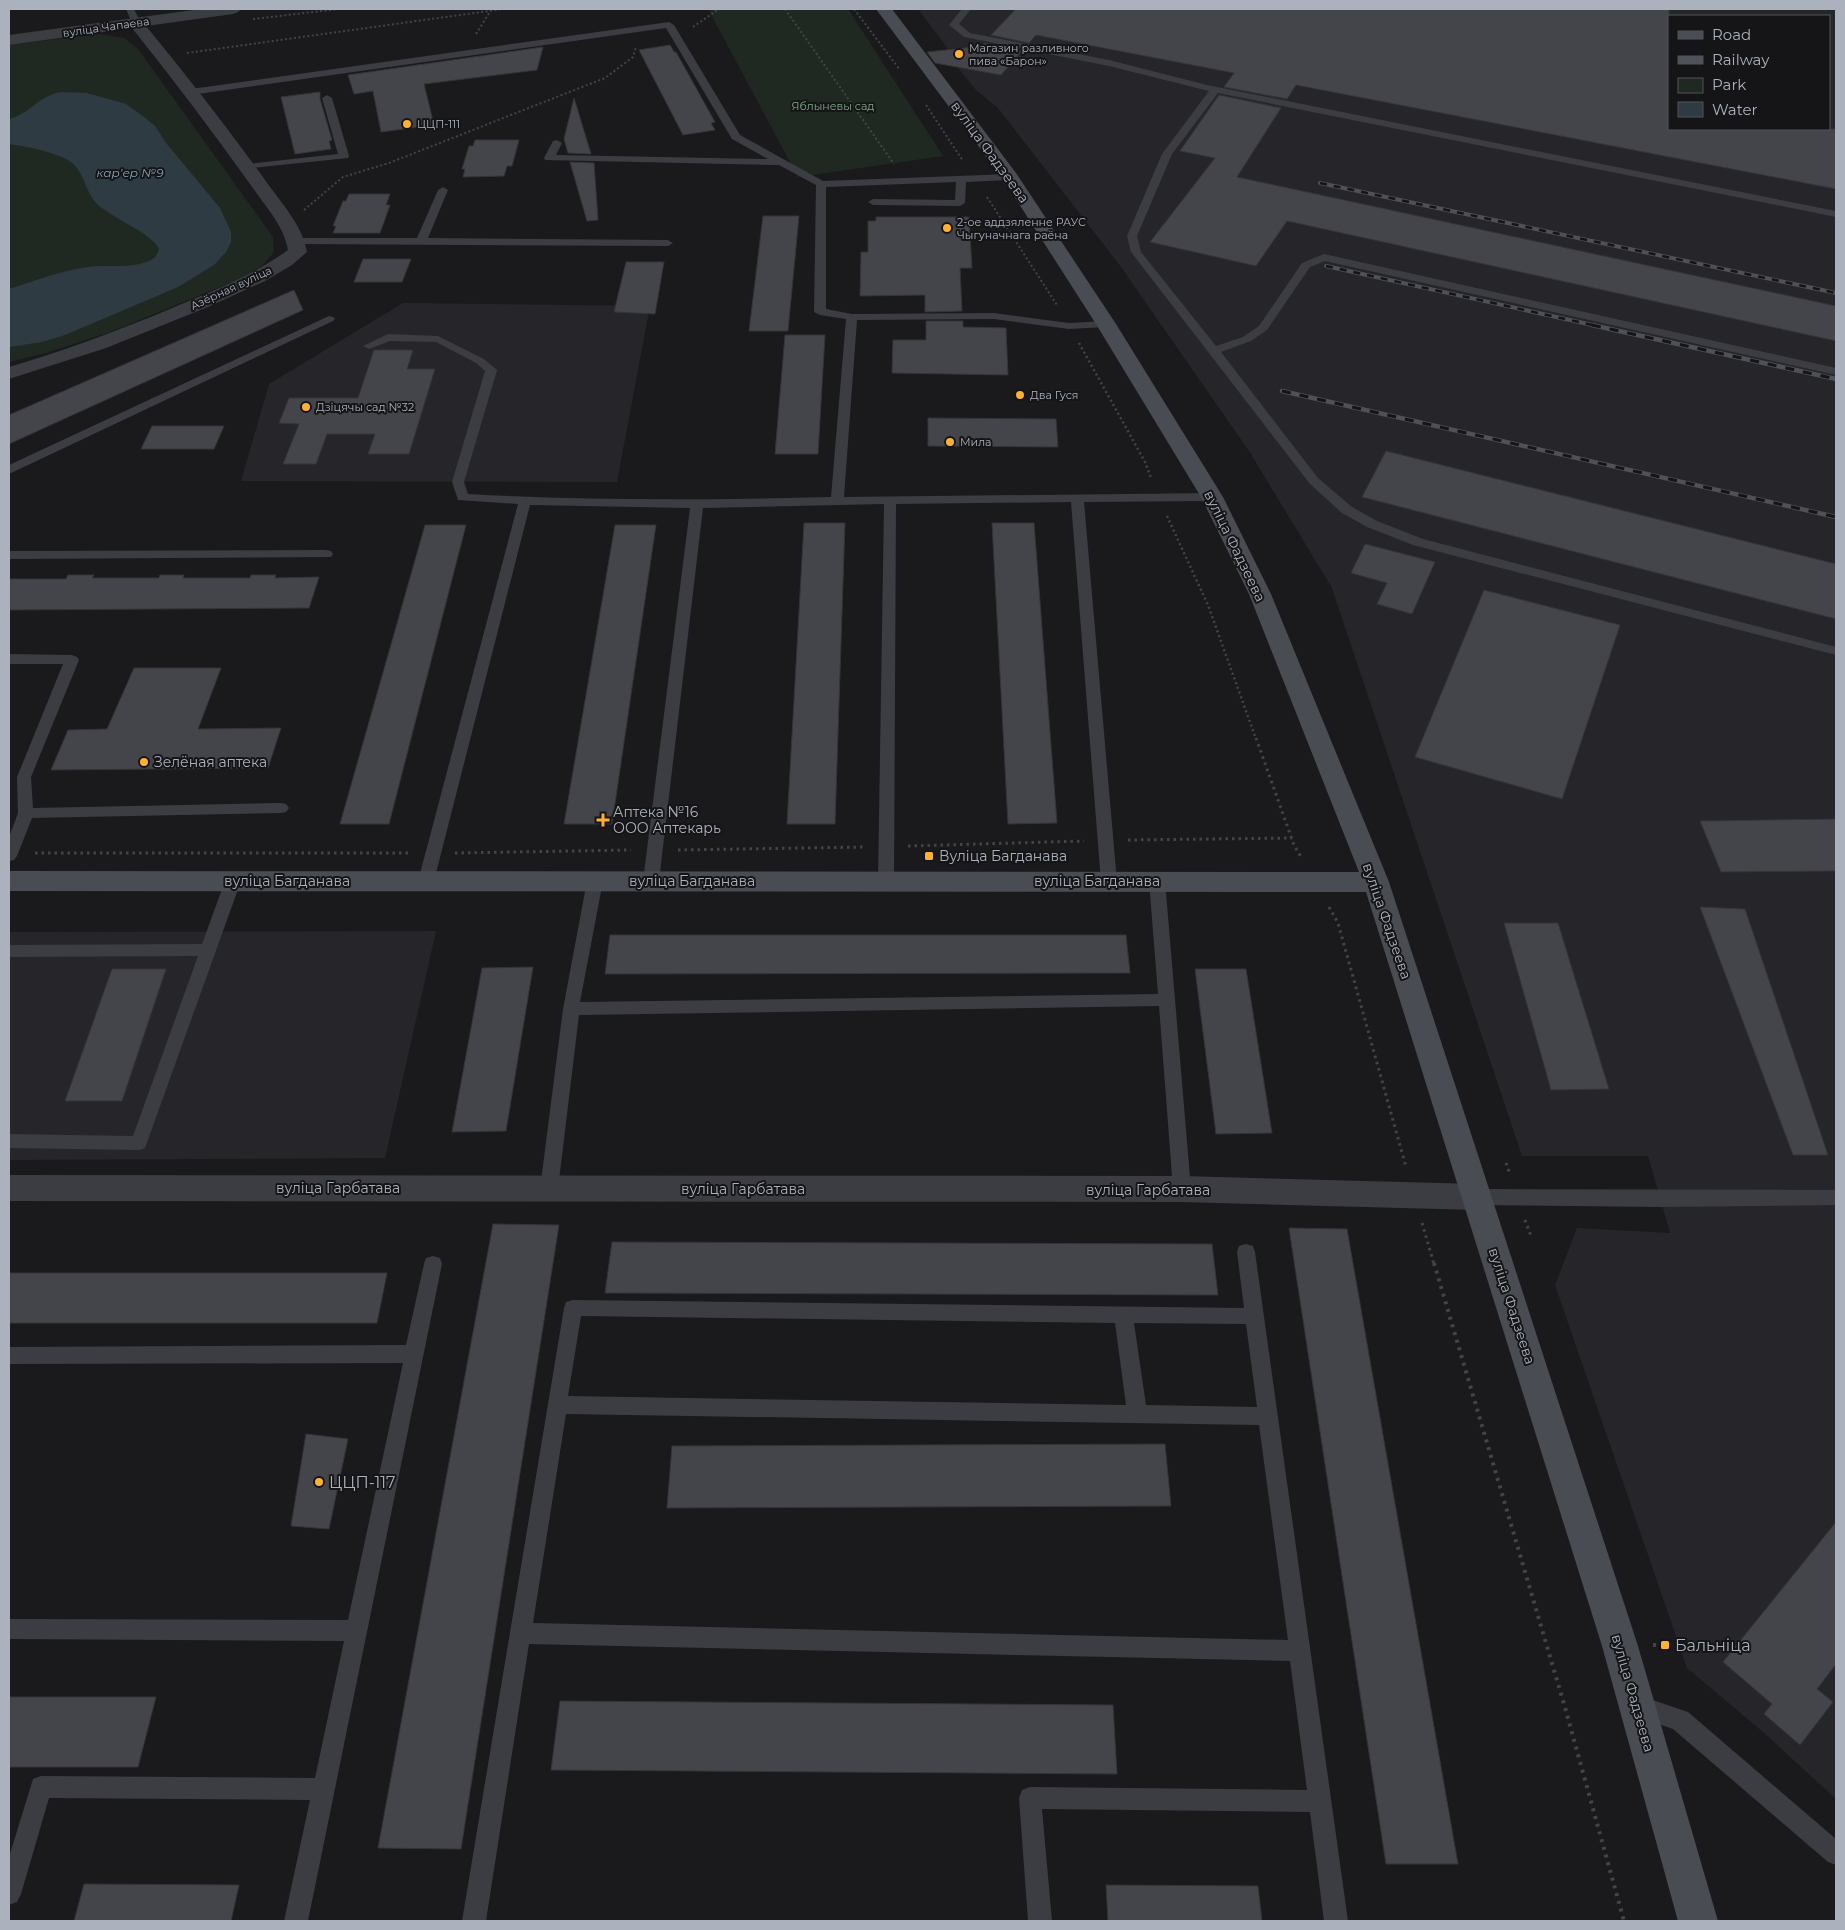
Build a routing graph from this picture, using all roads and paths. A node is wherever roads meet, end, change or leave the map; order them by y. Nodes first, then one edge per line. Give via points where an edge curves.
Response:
1 (233, 9) edge
2 (504, 9) edge
3 (719, 9) edge
4 (785, 9) edge
5 (854, 9) edge
6 (884, 9) edge
7 (966, 9) edge
8 (133, 16) edge
9 (677, 38) junction
10 (9, 40) edge
11 (185, 53) dead end
12 (903, 74) dead end
13 (1216, 90) junction
14 (191, 92) junction
15 (327, 98) dead end
16 (925, 104) dead end
17 (557, 143) dead end
18 (780, 162) junction
19 (246, 167) junction
20 (1010, 177) junction
21 (975, 179) junction
22 (961, 180) junction
23 (906, 181) junction
24 (821, 184) junction
25 (443, 190) dead end
26 (873, 202) dead end
27 (1836, 214) edge
28 (287, 225) junction
29 (422, 240) junction
30 (296, 241) junction
31 (668, 243) dead end
32 (852, 317) junction
33 (329, 319) dead end
34 (1106, 324) junction
35 (1069, 326) junction
36 (369, 346) dead end
37 (1214, 351) junction
38 (1836, 371) edge
39 (9, 373) edge
40 (9, 470) edge
41 (1212, 497) junction
42 (1077, 499) junction
43 (1159, 499) junction
44 (837, 500) junction
45 (890, 500) junction
46 (526, 501) junction
47 (697, 504) junction
48 (326, 554) dead end
49 (9, 555) edge
50 (1836, 651) edge
51 (9, 659) edge
52 (281, 808) dead end
53 (26, 813) junction
54 (9, 856) edge
55 (1302, 859) dead end
56 (9, 881) edge
57 (234, 881) junction
58 (426, 881) junction
59 (595, 881) junction
60 (651, 881) junction
61 (886, 881) junction
62 (1109, 882) junction
63 (1157, 882) junction
64 (1376, 882) junction
65 (1325, 900) dead end
66 (209, 950) junction
67 (9, 951) edge
68 (1166, 1000) junction
69 (571, 1010) junction
70 (9, 1140) edge
71 (9, 1188) edge
72 (549, 1189) junction
73 (1182, 1189) junction
74 (1414, 1195) junction
75 (1477, 1197) junction
76 (1836, 1198) edge
77 (1246, 1252) dead end
78 (433, 1264) dead end
79 (1123, 1314) junction
80 (1254, 1316) junction
81 (414, 1354) junction
82 (9, 1355) edge
83 (557, 1405) junction
84 (1137, 1414) junction
85 (1268, 1416) junction
86 (9, 1629) edge
87 (357, 1631) junction
88 (520, 1633) junction
89 (1300, 1652) junction
90 (1637, 1706) junction
91 (324, 1789) junction
92 (1320, 1801) junction
93 (1836, 1854) edge
94 (9, 1894) edge
95 (296, 1921) edge
96 (474, 1921) edge
97 (1040, 1921) edge
98 (1336, 1921) edge
99 (1624, 1921) edge
100 (1698, 1921) edge

1 - 8 street, вуліца Чапаева
2 - 11 path
3 - 9 path
4 - 23 path
5 - 12 path
6 - 20 street, вуліца Фадзеева
7 - 13 lane via 954,25 968,35 1109,63
8 - 10 street, вуліца Чапаева
8 - 14 street
9 - 14 lane via 669,25
9 - 18 lane via 736,137
9 - 28 path via 636,47 633,57 605,78 389,163 343,177
13 - 27 lane
13 - 37 lane via 1167,154 1132,236 1136,252
14 - 19 street
15 - 19 lane via 344,156
16 - 21 path
17 - 18 lane via 549,158
18 - 24 lane
19 - 28 street
20 - 21 lane
20 - 34 street, вуліца Фадзеева
21 - 22 lane
21 - 35 path
22 - 23 lane
22 - 26 lane via 960,203
23 - 24 lane
24 - 32 lane via 820,312
25 - 29 lane
28 - 30 street
29 - 30 lane
29 - 31 lane
30 - 39 street, Азёрная вуліца via 298,252 253,280 115,338
32 - 35 lane via 994,316
32 - 44 lane
33 - 40 lane
34 - 35 lane
34 - 41 street, вуліца Фадзеева
35 - 43 path via 1145,462
36 - 46 lane via 388,337 438,339 491,370 458,482 463,498
37 - 38 lane via 1247,339 1263,328 1306,265 1324,257
37 - 50 lane via 1314,481 1346,510 1372,524 1418,542
41 - 43 lane
41 - 64 street, вуліца Фадзеева via 1260,594
42 - 43 lane
42 - 45 lane
42 - 62 lane
43 - 55 path via 1208,605 1294,845
44 - 45 lane
44 - 47 lane
45 - 61 lane
46 - 47 lane
46 - 58 lane
47 - 60 lane
48 - 49 lane
51 - 53 lane via 72,660 24,777
52 - 53 lane
53 - 54 lane
56 - 57 street, вуліца Багданава
57 - 58 street, вуліца Багданава
57 - 66 lane
58 - 59 street, вуліца Багданава
59 - 60 street, вуліца Багданава
59 - 69 lane
60 - 61 street, вуліца Багданава
61 - 62 street, вуліца Багданава
62 - 63 street, вуліца Багданава
63 - 64 street, вуліца Багданава
63 - 68 lane
64 - 75 street, вуліца Фадзеева
65 - 74 path via 1338,923
66 - 67 lane
66 - 70 lane via 139,1143
68 - 69 lane
68 - 73 lane
69 - 72 lane
71 - 72 street, вуліца Гарбатава
72 - 73 street, вуліца Гарбатава
73 - 74 street, вуліца Гарбатава
74 - 75 street, вуліца Гарбатава
74 - 99 path via 1566,1711
75 - 76 lane
75 - 90 street, вуліца Фадзеева
77 - 80 lane
78 - 81 lane
79 - 80 lane
79 - 83 lane via 573,1308
79 - 84 lane
80 - 85 lane
81 - 82 lane
81 - 87 lane
83 - 84 lane
83 - 88 lane
84 - 85 lane
85 - 89 lane
86 - 87 lane
87 - 91 lane
88 - 89 lane
88 - 96 lane
89 - 92 lane
90 - 93 lane via 1680,1720
90 - 100 street, вуліца Фадзеева
91 - 94 lane via 41,1786
91 - 95 lane
92 - 97 lane via 1030,1798
92 - 98 lane

